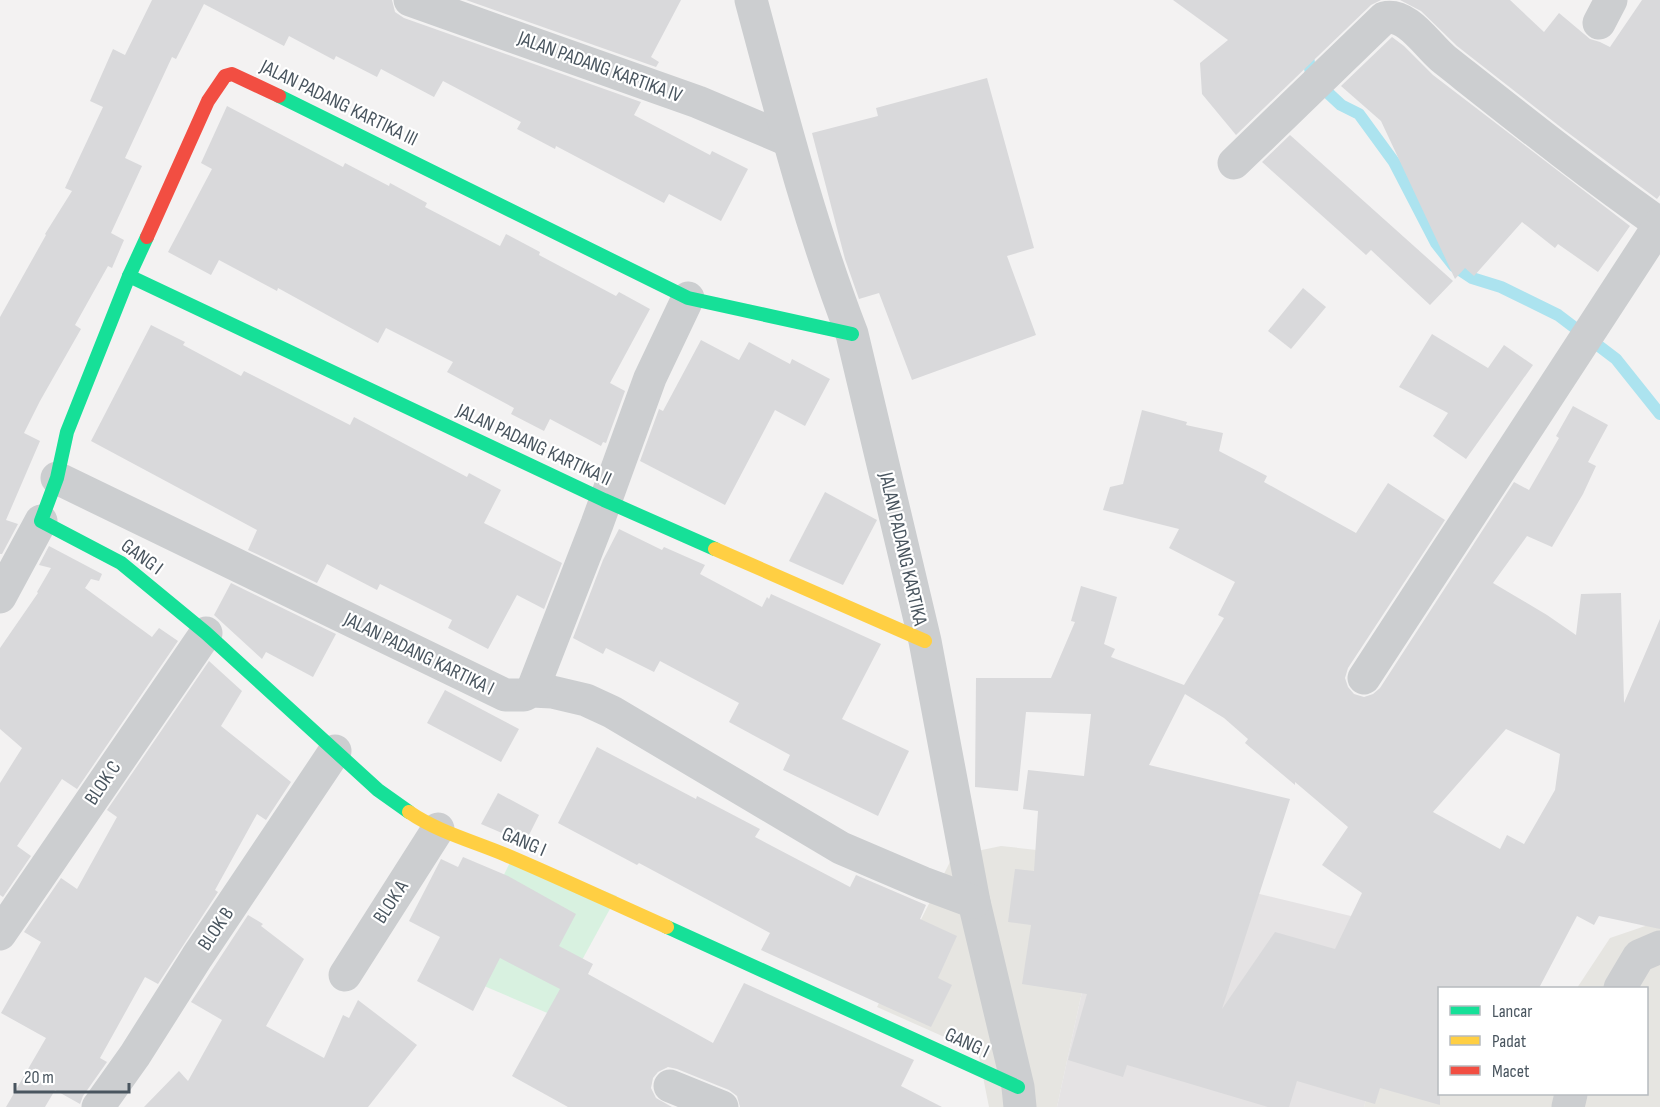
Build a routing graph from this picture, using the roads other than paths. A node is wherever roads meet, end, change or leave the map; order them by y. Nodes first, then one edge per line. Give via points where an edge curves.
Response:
1 (410, 0) edge
2 (751, 0) edge
3 (788, 140) junction
4 (1234, 163) dead end
5 (1660, 224) edge
6 (129, 276) junction
7 (688, 298) junction
8 (852, 334) junction
9 (57, 478) junction
10 (604, 500) junction
11 (41, 521) junction
12 (0, 597) edge
13 (206, 633) junction
14 (925, 641) junction
15 (1364, 678) dead end
16 (532, 691) junction
17 (335, 751) junction
18 (438, 830) junction
19 (974, 902) junction
20 (0, 934) edge
21 (1660, 947) edge
22 (345, 975) dead end
23 (1621, 987) edge
24 (670, 1086) dead end
25 (1019, 1097) edge
26 (98, 1107) edge
27 (722, 1107) edge

1 - 3 street, JALAN PADANG KARTIKA IV via 698,102
2 - 3 street, JALAN PADANG KARTIKA
3 - 8 street, JALAN PADANG KARTIKA
4 - 5 street via 1384,18 1392,16 1401,19 1438,55 1558,150
5 - 15 street
6 - 7 street, JALAN PADANG KARTIKA III via 208,100 225,76 232,74
6 - 9 street, JALAN PADANG KARTIKA III via 67,432
6 - 10 street, JALAN PADANG KARTIKA II
7 - 8 street, JALAN PADANG KARTIKA III
7 - 10 street via 650,378
8 - 14 street, JALAN PADANG KARTIKA
9 - 11 street, JALAN PADANG KARTIKA III
9 - 16 street, JALAN PADANG KARTIKA I via 505,695
10 - 14 street, JALAN PADANG KARTIKA II
10 - 16 street
11 - 12 street
11 - 13 street, GANG I via 121,563
13 - 17 street, GANG I
13 - 20 street, BLOK C
14 - 19 street, JALAN PADANG KARTIKA
16 - 19 street, JALAN PADANG KARTIKA I via 586,700 612,712 841,848
17 - 18 street, GANG I via 378,790
17 - 26 street, BLOK B
18 - 22 street, BLOK A
18 - 25 street, GANG I via 543,871
19 - 25 street, JALAN PADANG KARTIKA
21 - 23 street via 1639,956
24 - 27 street

